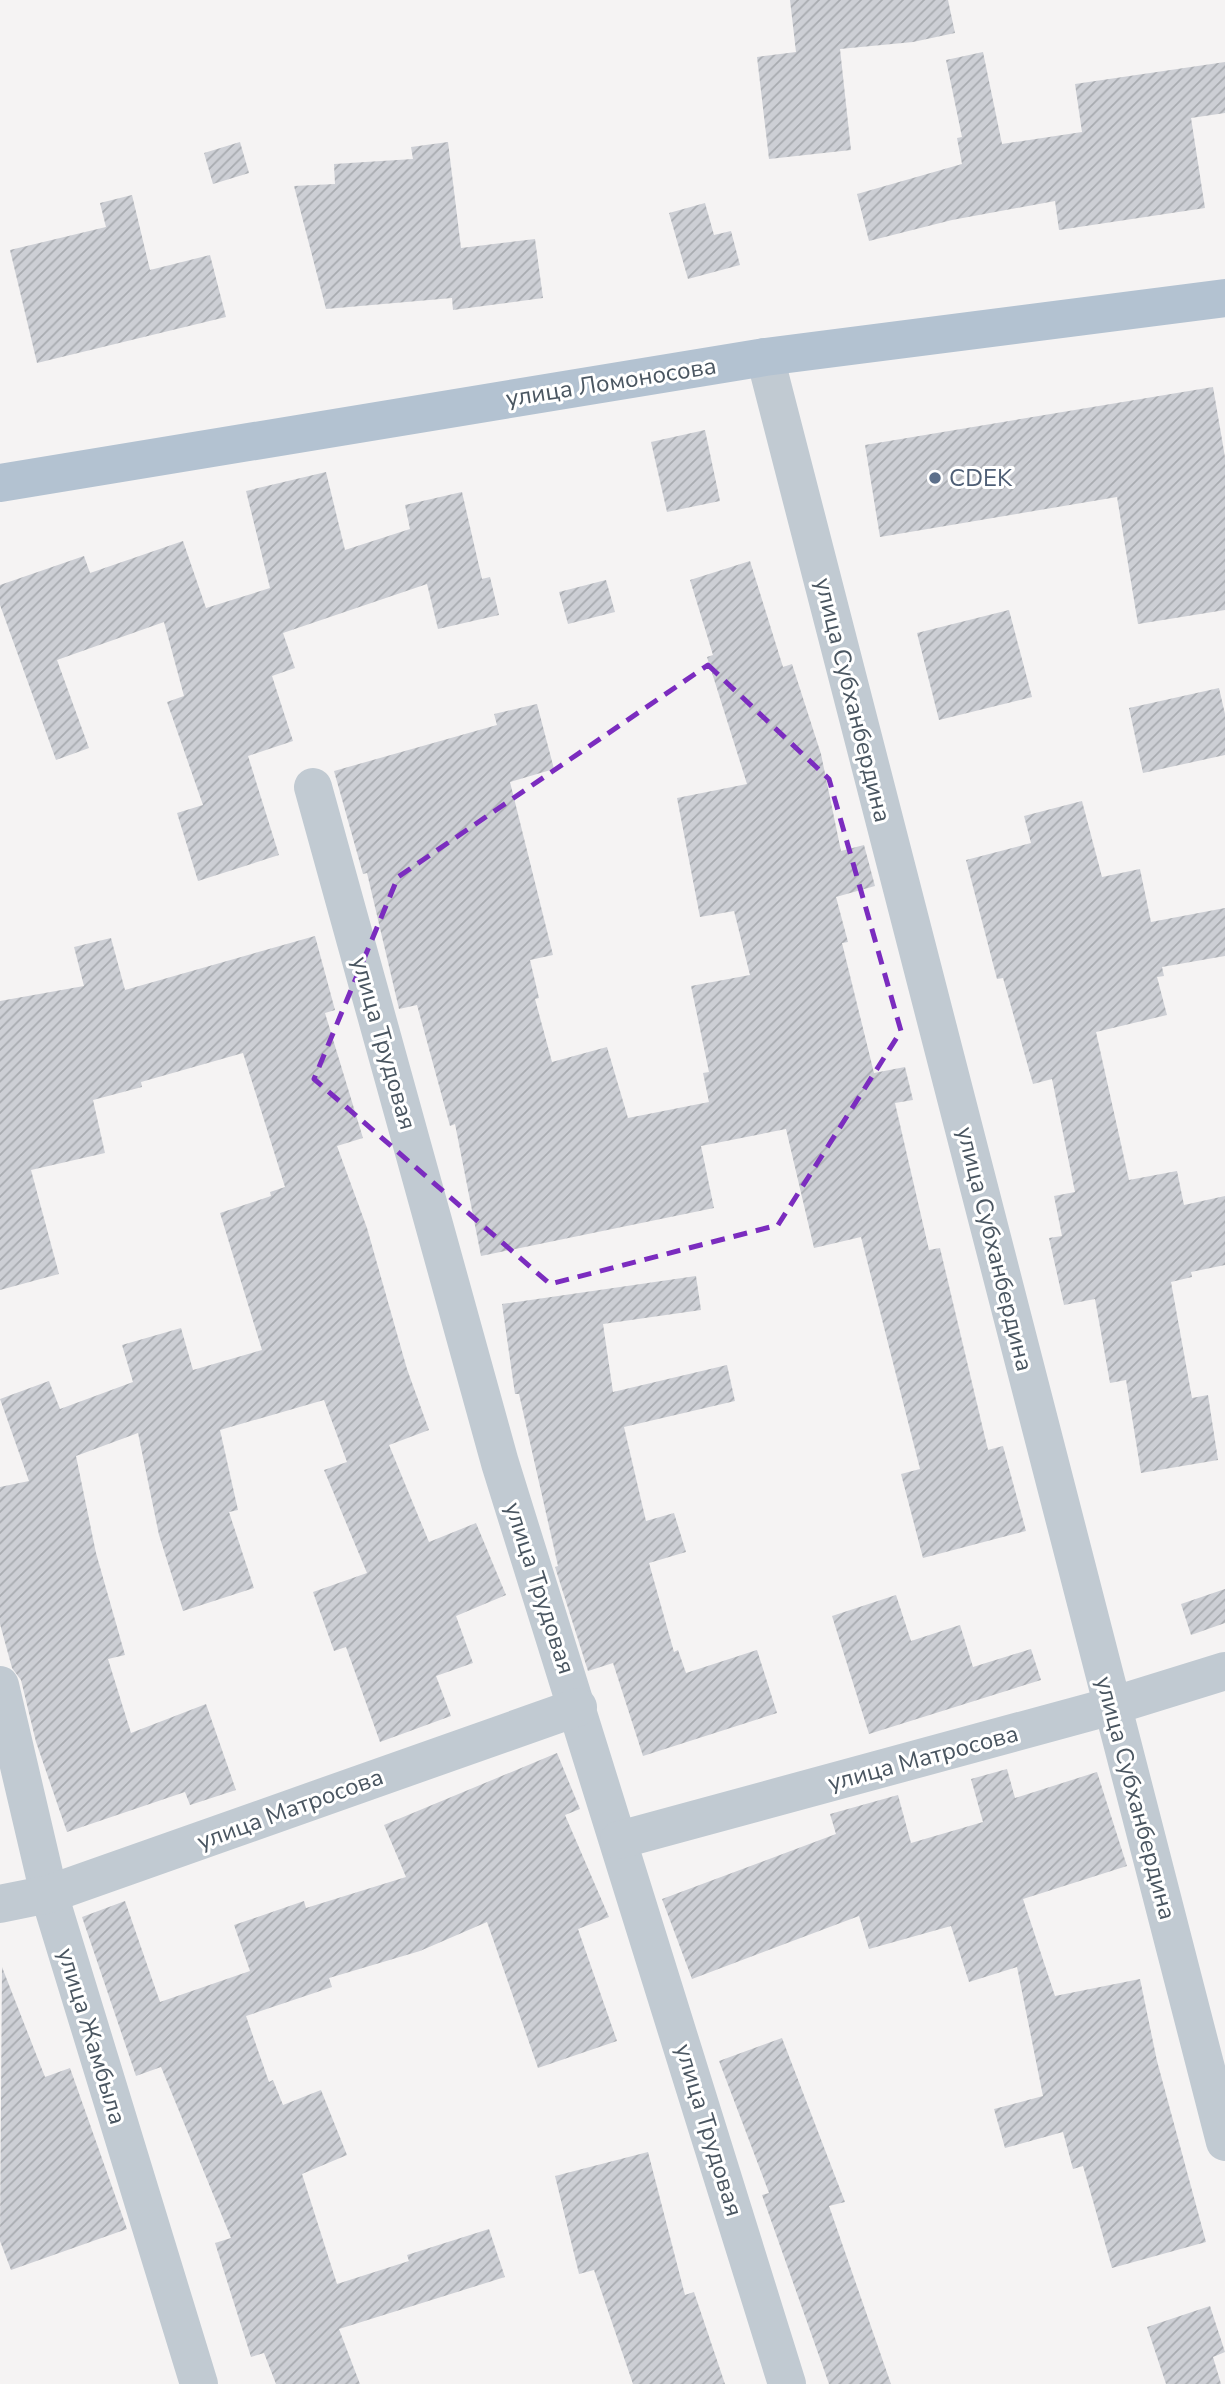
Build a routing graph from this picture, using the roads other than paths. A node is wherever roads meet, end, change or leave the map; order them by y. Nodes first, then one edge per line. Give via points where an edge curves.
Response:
1 (1225, 298) edge
2 (765, 357) junction
3 (0, 483) edge
4 (313, 786) dead end
5 (1225, 1671) edge
6 (0, 1685) edge
7 (1112, 1706) junction
8 (578, 1707) junction
9 (619, 1840) junction
10 (49, 1894) junction
11 (0, 1904) edge
12 (1225, 2142) edge
13 (199, 2384) edge
14 (787, 2384) edge

1 - 2 main road, улица Ломоносова
2 - 3 main road, улица Ломоносова
2 - 7 street, улица Субханбердина
4 - 8 street, улица Трудовая via 500,1463
5 - 7 street, улица Матросова
6 - 10 street, улица Жамбыла
7 - 9 street, улица Матросова
7 - 12 street, улица Субханбердина
8 - 9 street, улица Трудовая
8 - 10 street, улица Матросова
9 - 14 street, улица Трудовая
10 - 11 street, улица Матросова
10 - 13 street, улица Жамбыла

